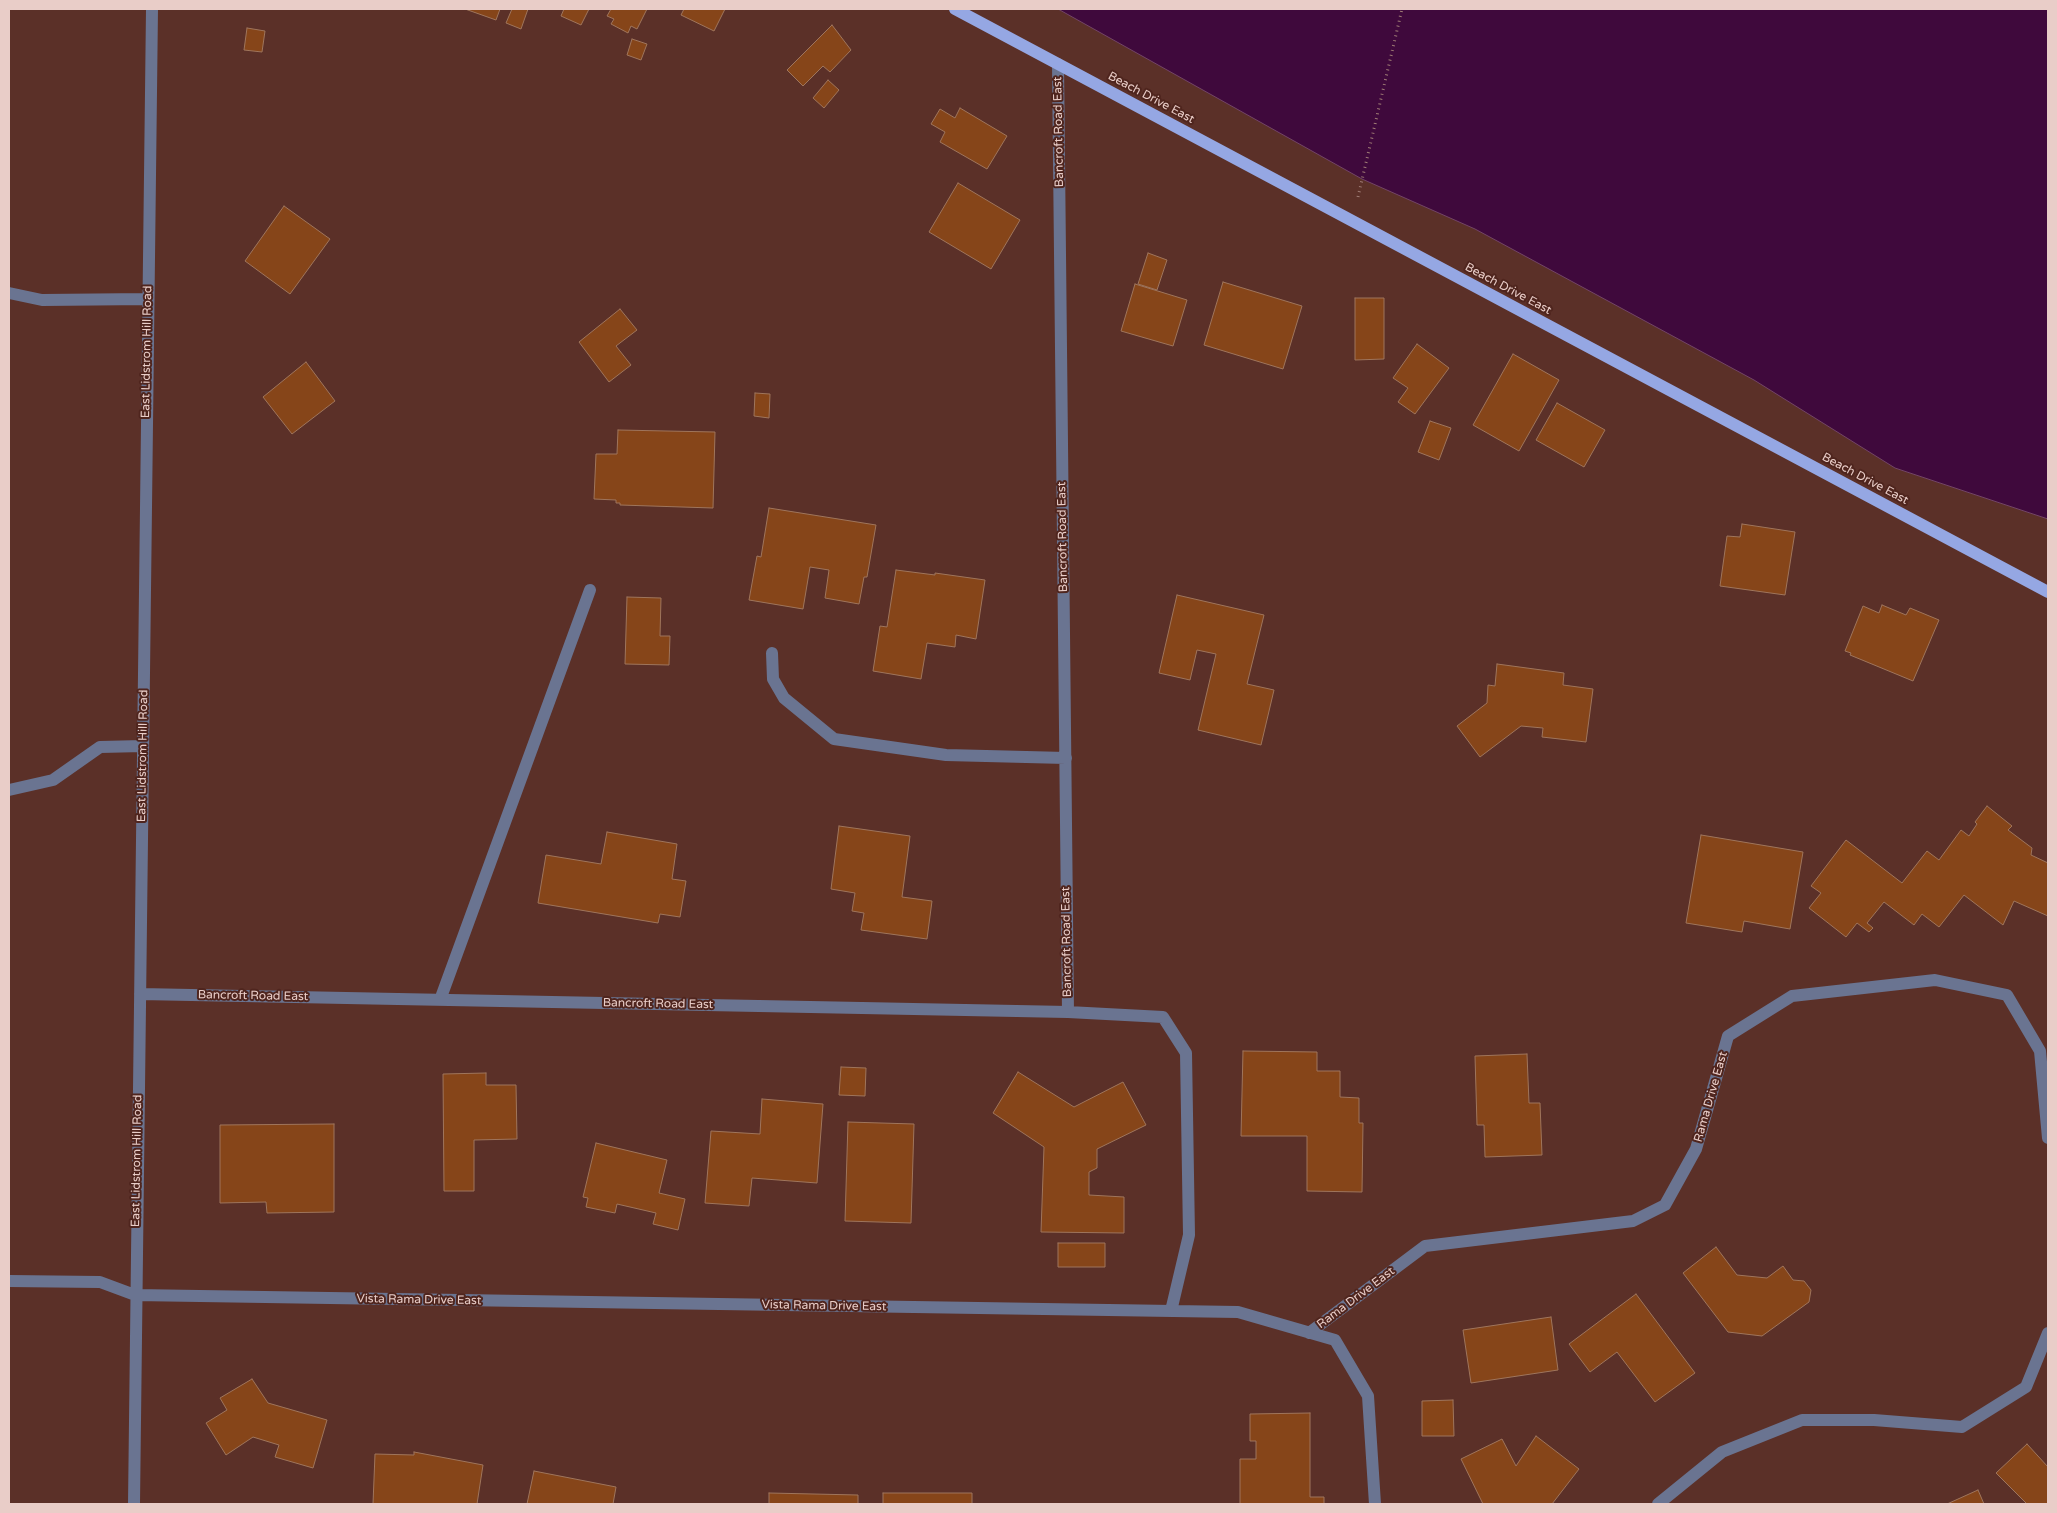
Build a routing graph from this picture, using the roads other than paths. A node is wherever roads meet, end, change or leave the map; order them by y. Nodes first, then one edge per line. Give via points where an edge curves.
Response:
1 (152, 9) edge
2 (955, 9) edge
3 (1058, 64) junction
4 (9, 293) edge
5 (148, 299) junction
6 (590, 590) dead end
7 (2048, 592) edge
8 (772, 652) dead end
9 (143, 746) junction
10 (1066, 758) junction
11 (9, 790) edge
12 (140, 994) junction
13 (440, 1000) junction
14 (1068, 1012) junction
15 (2048, 1138) edge
16 (9, 1281) edge
17 (136, 1295) junction
18 (1171, 1311) junction
19 (1309, 1333) junction
20 (2048, 1333) edge
21 (134, 1504) edge
22 (1375, 1504) edge
23 (1658, 1504) edge

1 - 5 street, East Lidstrom Hill Road
2 - 3 main road, Beach Drive East
3 - 7 main road, Beach Drive East
3 - 10 street, Bancroft Road East
4 - 5 street via 42,300
5 - 9 street, East Lidstrom Hill Road
6 - 13 street
8 - 10 street via 772,679 784,698 834,739 946,755
9 - 11 street via 100,747 53,780
9 - 12 street, East Lidstrom Hill Road
10 - 14 street, Bancroft Road East
12 - 13 street, Bancroft Road East
12 - 17 street, East Lidstrom Hill Road
13 - 14 street, Bancroft Road East
14 - 18 street via 1163,1016 1186,1053 1189,1235
15 - 19 street, Rama Drive East via 2040,1051 2007,995 1935,980 1792,996 1728,1036 1696,1149 1665,1205 1633,1221 1425,1246
16 - 17 street, Vista Rama Drive East via 100,1282
17 - 18 street, Vista Rama Drive East
17 - 21 street, East Lidstrom Hill Road
18 - 19 street, Vista Rama Drive East via 1238,1312
19 - 22 street, Vista Rama Drive East via 1335,1340 1368,1396
20 - 23 street via 2026,1387 1962,1427 1874,1420 1802,1420 1722,1452

